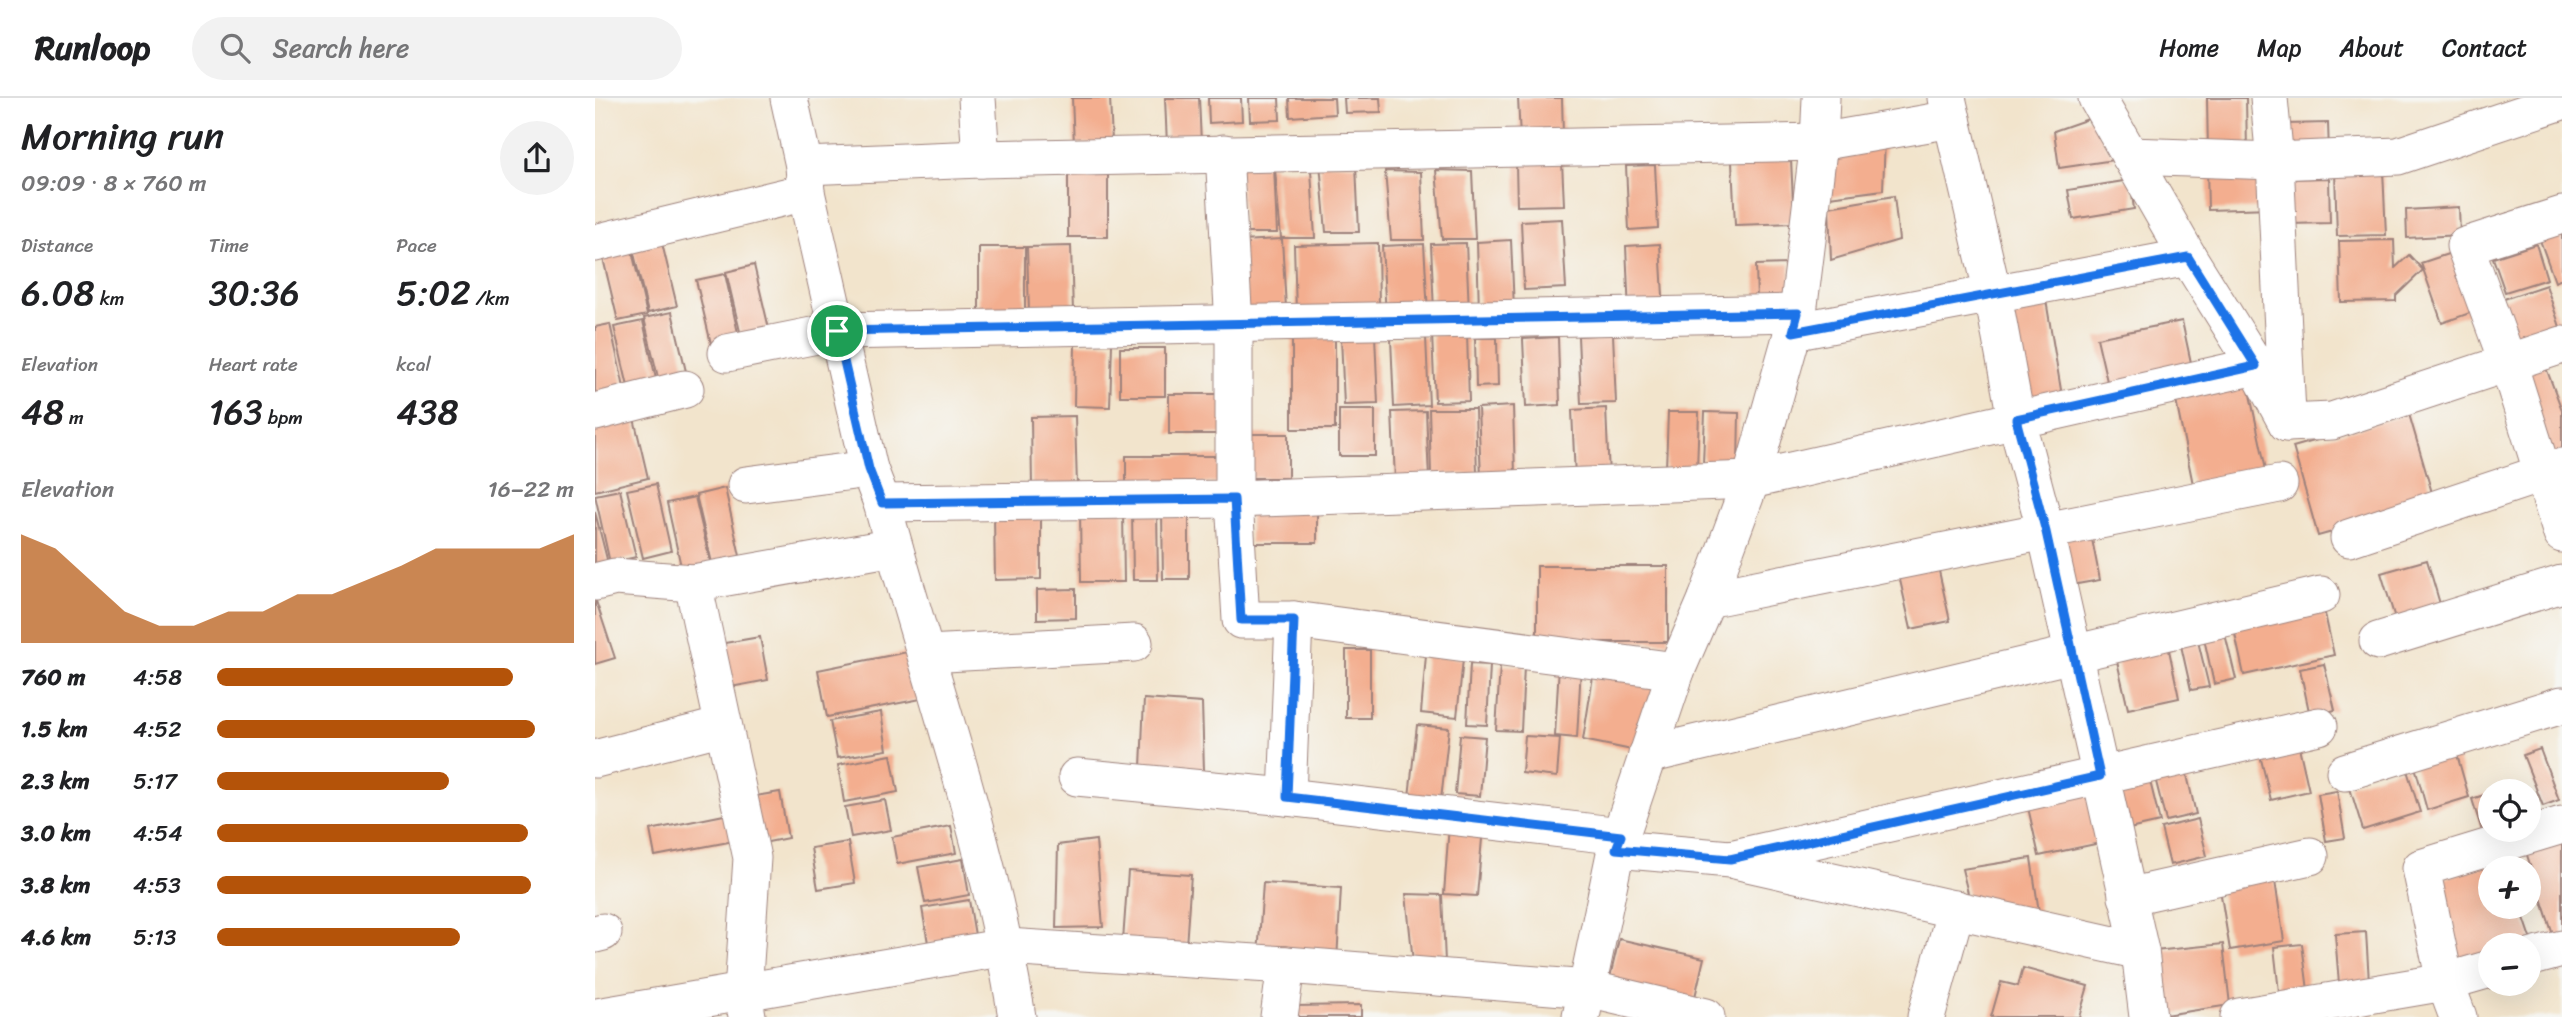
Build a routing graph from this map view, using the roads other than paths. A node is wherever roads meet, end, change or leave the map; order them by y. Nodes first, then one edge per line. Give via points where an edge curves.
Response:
1 (789, 98) edge
2 (977, 98) edge
3 (1821, 98) edge
4 (2097, 98) edge
5 (2269, 98) edge
6 (2562, 101) edge
7 (1949, 109) edge
8 (1819, 142) junction
9 (1224, 153) junction
10 (2130, 156) junction
11 (981, 159) junction
12 (2275, 161) junction
13 (805, 179) junction
14 (2562, 215) edge
15 (595, 243) edge
16 (2188, 257) junction
17 (1993, 296) junction
18 (1795, 323) junction
19 (1234, 325) junction
20 (837, 331) junction
21 (2562, 345) edge
22 (727, 354) dead end
23 (2508, 363) junction
24 (2256, 366) junction
25 (685, 388) dead end
26 (595, 412) edge
27 (2016, 419) junction
28 (2287, 422) junction
29 (869, 469) junction
30 (2553, 470) edge
31 (1751, 480) junction
32 (2279, 484) dead end
33 (746, 485) dead end
34 (1234, 499) junction
35 (882, 503) junction
36 (2046, 532) junction
37 (2562, 534) edge
38 (2349, 538) dead end
39 (894, 547) junction
40 (595, 582) edge
41 (693, 583) junction
42 (2562, 584) edge
43 (2321, 595) dead end
44 (1707, 599) junction
45 (1294, 620) junction
46 (2378, 641) dead end
47 (1134, 643) dead end
48 (927, 654) junction
49 (2072, 654) junction
50 (1676, 671) junction
51 (2562, 705) edge
52 (723, 726) junction
53 (2319, 726) dead end
54 (1647, 755) junction
55 (595, 760) edge
56 (2345, 772) dead end
57 (2100, 776) junction
58 (1077, 777) dead end
59 (1287, 797) junction
60 (2562, 825) edge
61 (1618, 843) junction
62 (2311, 856) dead end
63 (1730, 859) junction
64 (2127, 897) junction
65 (1956, 909) junction
66 (1006, 947) junction
67 (2562, 949) edge
68 (2140, 951) junction
69 (2541, 955) edge
70 (1286, 965) junction
71 (2478, 972) edge
72 (2445, 982) junction
73 (1584, 1003) edge
74 (745, 1004) edge
75 (597, 1017) edge
76 (1017, 1017) edge
77 (1279, 1017) edge
78 (1706, 1017) edge
79 (1926, 1017) edge
80 (2148, 1017) edge
81 (2239, 1017) edge
82 (2458, 1017) edge

1 - 13 street
2 - 11 street
3 - 8 street
4 - 10 street
5 - 12 street
6 - 12 street via 2398,156
7 - 8 street
7 - 17 street
8 - 9 street
8 - 18 street
9 - 11 street
9 - 19 street
10 - 12 street
10 - 16 street
11 - 13 street
12 - 28 street
13 - 15 street
13 - 20 street
14 - 23 street via 2465,246
16 - 17 street
16 - 24 street
17 - 18 street
17 - 27 street
18 - 19 street
18 - 31 street
19 - 20 street
19 - 34 street
20 - 22 street
20 - 29 street
21 - 23 street
23 - 28 street via 2332,421
23 - 30 street
24 - 27 street
24 - 28 street
25 - 26 street
27 - 31 street
27 - 36 street
29 - 33 street
29 - 35 street
30 - 37 street
30 - 38 street
31 - 34 street
31 - 44 street
32 - 36 street
34 - 35 street
34 - 45 street via 1241,620
35 - 39 street
36 - 44 street
36 - 49 street
39 - 41 street
39 - 48 street
40 - 41 street via 615,577
41 - 52 street
42 - 46 street
43 - 49 street
44 - 50 street
45 - 50 street
45 - 59 street
47 - 48 street
48 - 66 street
49 - 54 street
49 - 57 street
50 - 54 street
51 - 56 street
52 - 55 street
52 - 74 street via 752,858
53 - 57 street
54 - 61 street
57 - 63 street
57 - 64 street
58 - 59 street
59 - 61 street
60 - 72 street via 2421,868
61 - 63 street
61 - 73 street
62 - 64 street
63 - 65 street
64 - 68 street
65 - 68 street
65 - 79 street
66 - 70 street
66 - 74 street
66 - 76 street
67 - 69 street
68 - 80 street
70 - 73 street
70 - 77 street
71 - 72 street
72 - 81 street
72 - 82 street
73 - 78 street
74 - 75 street

